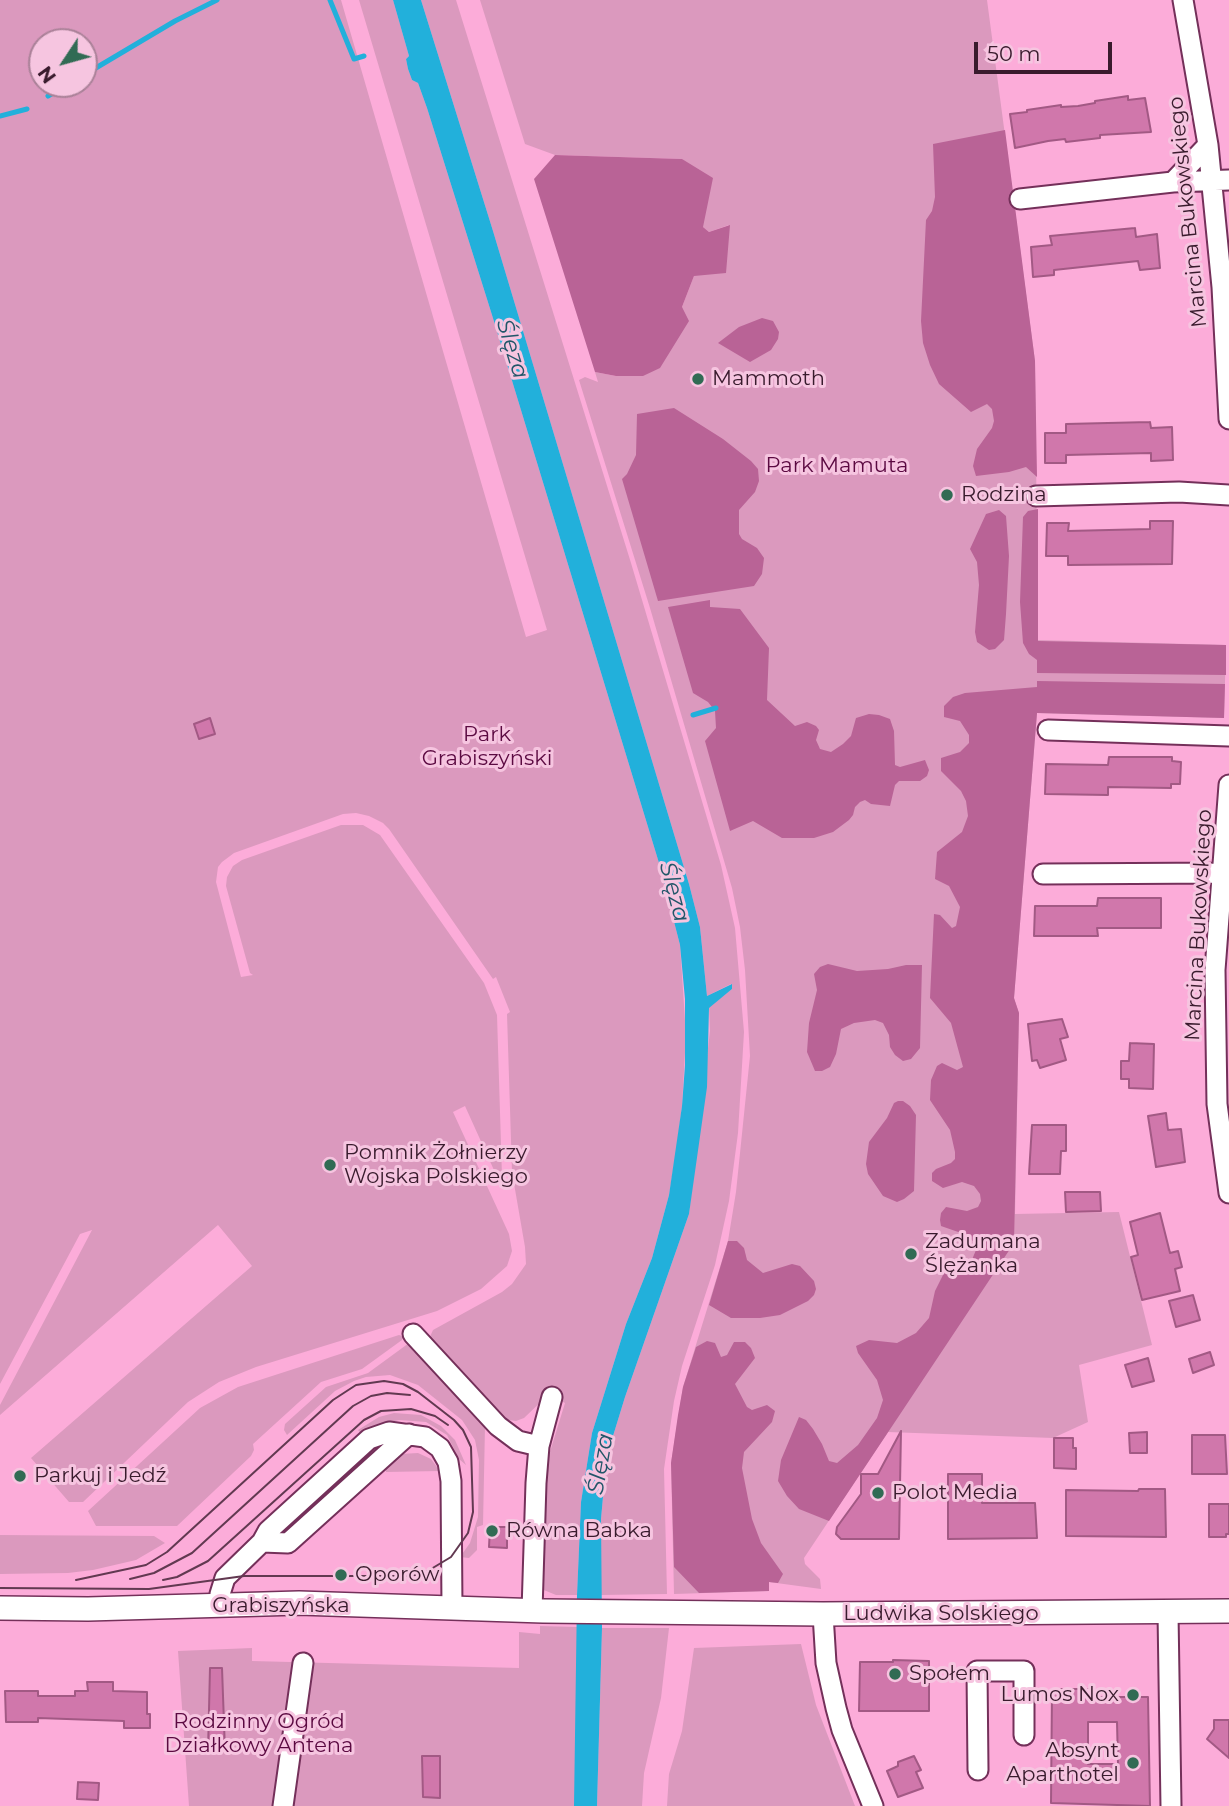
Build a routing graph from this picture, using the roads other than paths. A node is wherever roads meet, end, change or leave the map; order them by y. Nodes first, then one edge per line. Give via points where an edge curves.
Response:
1 (1183, 0) edge
2 (1208, 145) junction
3 (1219, 180) edge
4 (1173, 182) junction
5 (1020, 199) dead end
6 (1229, 419) edge
7 (1229, 495) edge
8 (1036, 496) dead end
9 (1048, 730) dead end
10 (1229, 736) edge
11 (1229, 785) edge
12 (1043, 874) dead end
13 (1224, 886) edge
14 (1229, 1194) edge
15 (413, 1334) dead end
16 (552, 1397) dead end
17 (540, 1446) junction
18 (221, 1605) junction
19 (0, 1608) edge
20 (452, 1608) junction
21 (532, 1611) junction
22 (562, 1611) joint
23 (1229, 1611) edge
24 (1168, 1613) junction
25 (823, 1614) junction
26 (303, 1663) dead end
27 (1024, 1735) dead end
28 (978, 1770) dead end
29 (283, 1806) edge
30 (873, 1806) edge
31 (1171, 1806) edge

1 - 2 street, Marcina Bukowskiego
2 - 3 street, Marcina Bukowskiego
2 - 4 street
3 - 4 street
3 - 6 street, Marcina Bukowskiego
4 - 5 street
7 - 8 street
9 - 10 street
11 - 13 street, Marcina Bukowskiego
12 - 13 street
13 - 14 street, Marcina Bukowskiego via 1215,970 1217,1104
15 - 17 street via 498,1426 518,1441
16 - 17 street
17 - 21 street
18 - 19 main road, Grabiszyńska
18 - 20 main road, Grabiszyńska
18 - 20 street via 225,1578 268,1531 369,1439 389,1432 425,1437 440,1448 448,1462
20 - 21 main road, Grabiszyńska
21 - 22 main road, Grabiszyńska
22 - 25 main road, Ludwika Solskiego
23 - 24 main road, Ludwika Solskiego
24 - 25 main road, Ludwika Solskiego
24 - 31 street
25 - 30 street via 826,1662 836,1708
26 - 29 street
27 - 28 street via 1024,1671 977,1671

